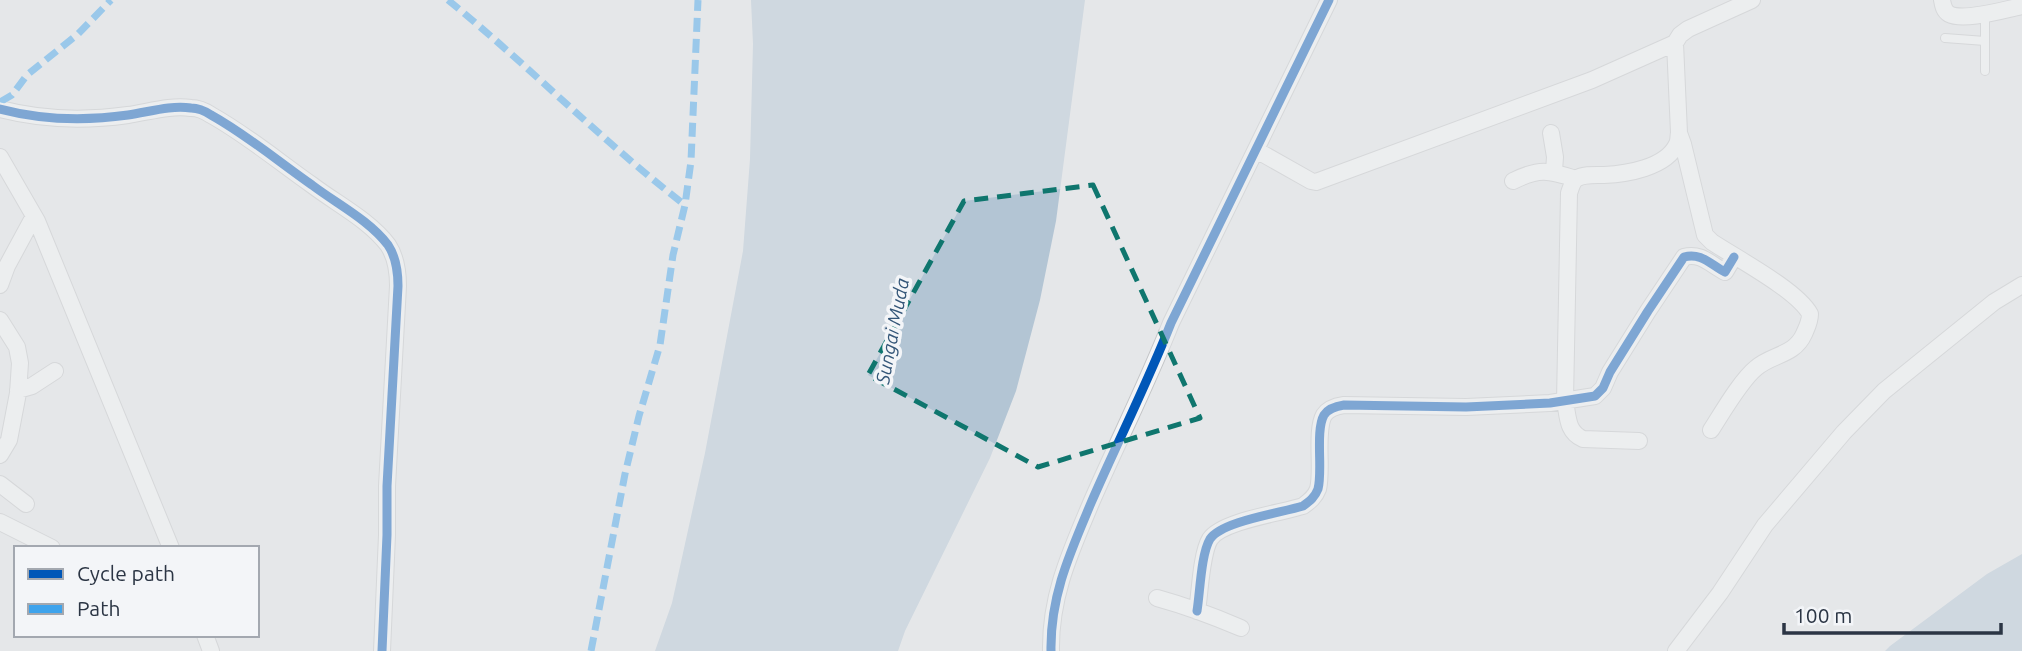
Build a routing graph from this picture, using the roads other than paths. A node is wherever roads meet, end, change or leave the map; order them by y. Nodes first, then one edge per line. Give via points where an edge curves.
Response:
1 (1329, 0) edge
2 (1752, 0) edge
3 (1942, 0) edge
4 (2022, 6) edge
5 (1985, 13) junction
6 (1945, 38) dead end
7 (1985, 41) junction
8 (1675, 43) junction
9 (1985, 71) dead end
10 (0, 109) edge
11 (1551, 133) dead end
12 (1679, 133) junction
13 (1256, 150) junction
14 (0, 157) edge
15 (1554, 171) junction
16 (1576, 178) junction
17 (1513, 181) dead end
18 (34, 216) junction
19 (1734, 257) junction
20 (0, 285) edge
21 (2022, 285) edge
22 (0, 320) edge
23 (55, 371) dead end
24 (18, 390) junction
25 (1565, 401) junction
26 (7, 412) edge
27 (1711, 430) dead end
28 (1639, 441) dead end
29 (0, 455) edge
30 (0, 484) edge
31 (26, 504) dead end
32 (0, 522) edge
33 (48, 546) edge
34 (170, 546) edge
35 (1157, 598) dead end
36 (1197, 611) junction
37 (1241, 628) dead end
38 (382, 651) edge
39 (1051, 651) edge
40 (1676, 651) edge

1 - 13 street
2 - 8 street via 1688,29
3 - 5 street via 1952,16
4 - 5 street
5 - 7 lane
6 - 7 lane
7 - 9 lane
8 - 12 street
8 - 13 street via 1513,110 1316,182
10 - 38 street via 67,119 166,108 209,113 354,215 387,244 393,253 398,286
11 - 15 street
12 - 16 street via 1677,144 1666,156 1639,171
12 - 19 street via 1706,235
13 - 39 street via 1171,323 1078,534 1054,604
14 - 18 street
15 - 16 street
15 - 17 street via 1529,173
16 - 25 street via 1569,193
18 - 20 street
18 - 34 street
19 - 25 street via 1725,272 1703,258 1684,257 1603,388 1595,396
19 - 27 street via 1799,300 1810,321 1794,348 1755,368
21 - 40 street via 1994,302 1884,391 1844,432 1765,525
22 - 24 street via 19,352
23 - 24 street
24 - 26 street
25 - 28 street via 1575,436
25 - 36 street via 1333,408 1323,418 1317,492 1303,506 1227,527 1211,537
26 - 29 street via 9,440
30 - 31 street
32 - 33 street
35 - 36 street
36 - 37 street

